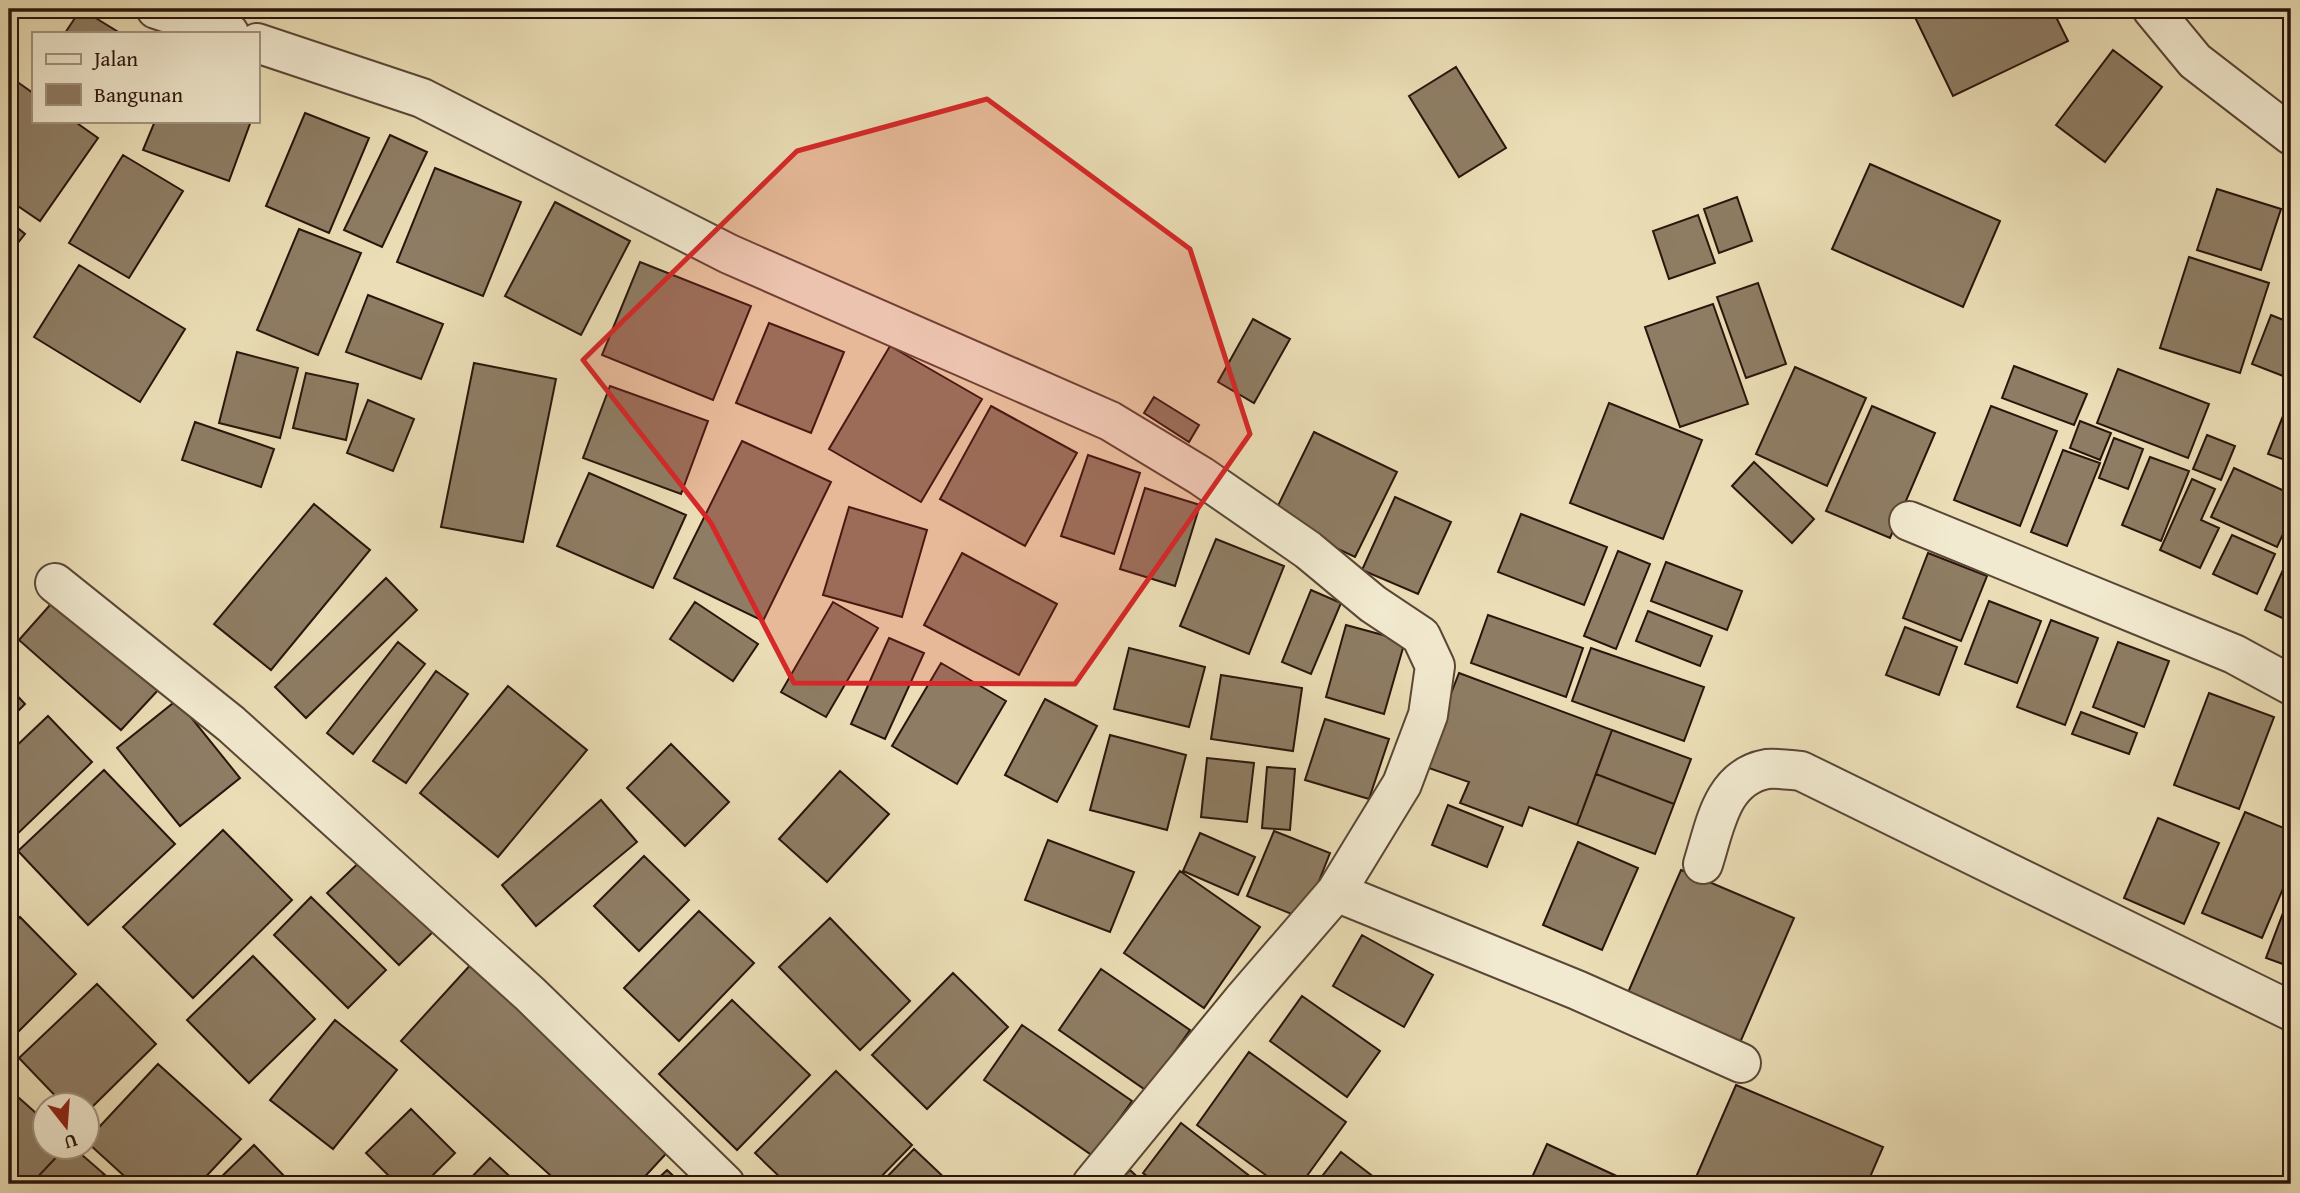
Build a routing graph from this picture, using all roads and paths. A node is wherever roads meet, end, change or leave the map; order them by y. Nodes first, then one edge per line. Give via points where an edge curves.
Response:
1 (156, 9) edge
2 (2152, 9) edge
3 (226, 32) edge
4 (259, 44) edge
5 (2291, 135) edge
6 (1909, 521) dead end
7 (55, 583) dead end
8 (2291, 685) edge
9 (1703, 864) dead end
10 (1336, 892) junction
11 (2291, 1011) edge
12 (1741, 1063) dead end
13 (725, 1184) edge
14 (1092, 1184) edge

1 - 3 street
2 - 5 street via 2195,61
4 - 10 street via 422,98 729,254 1110,421 1201,476 1421,636 1435,666 1428,715 1402,784
6 - 8 street via 2234,654
7 - 13 street via 232,724 530,994
9 - 11 street via 1724,799 1742,779 1768,769 1801,771
10 - 12 street
10 - 14 street

